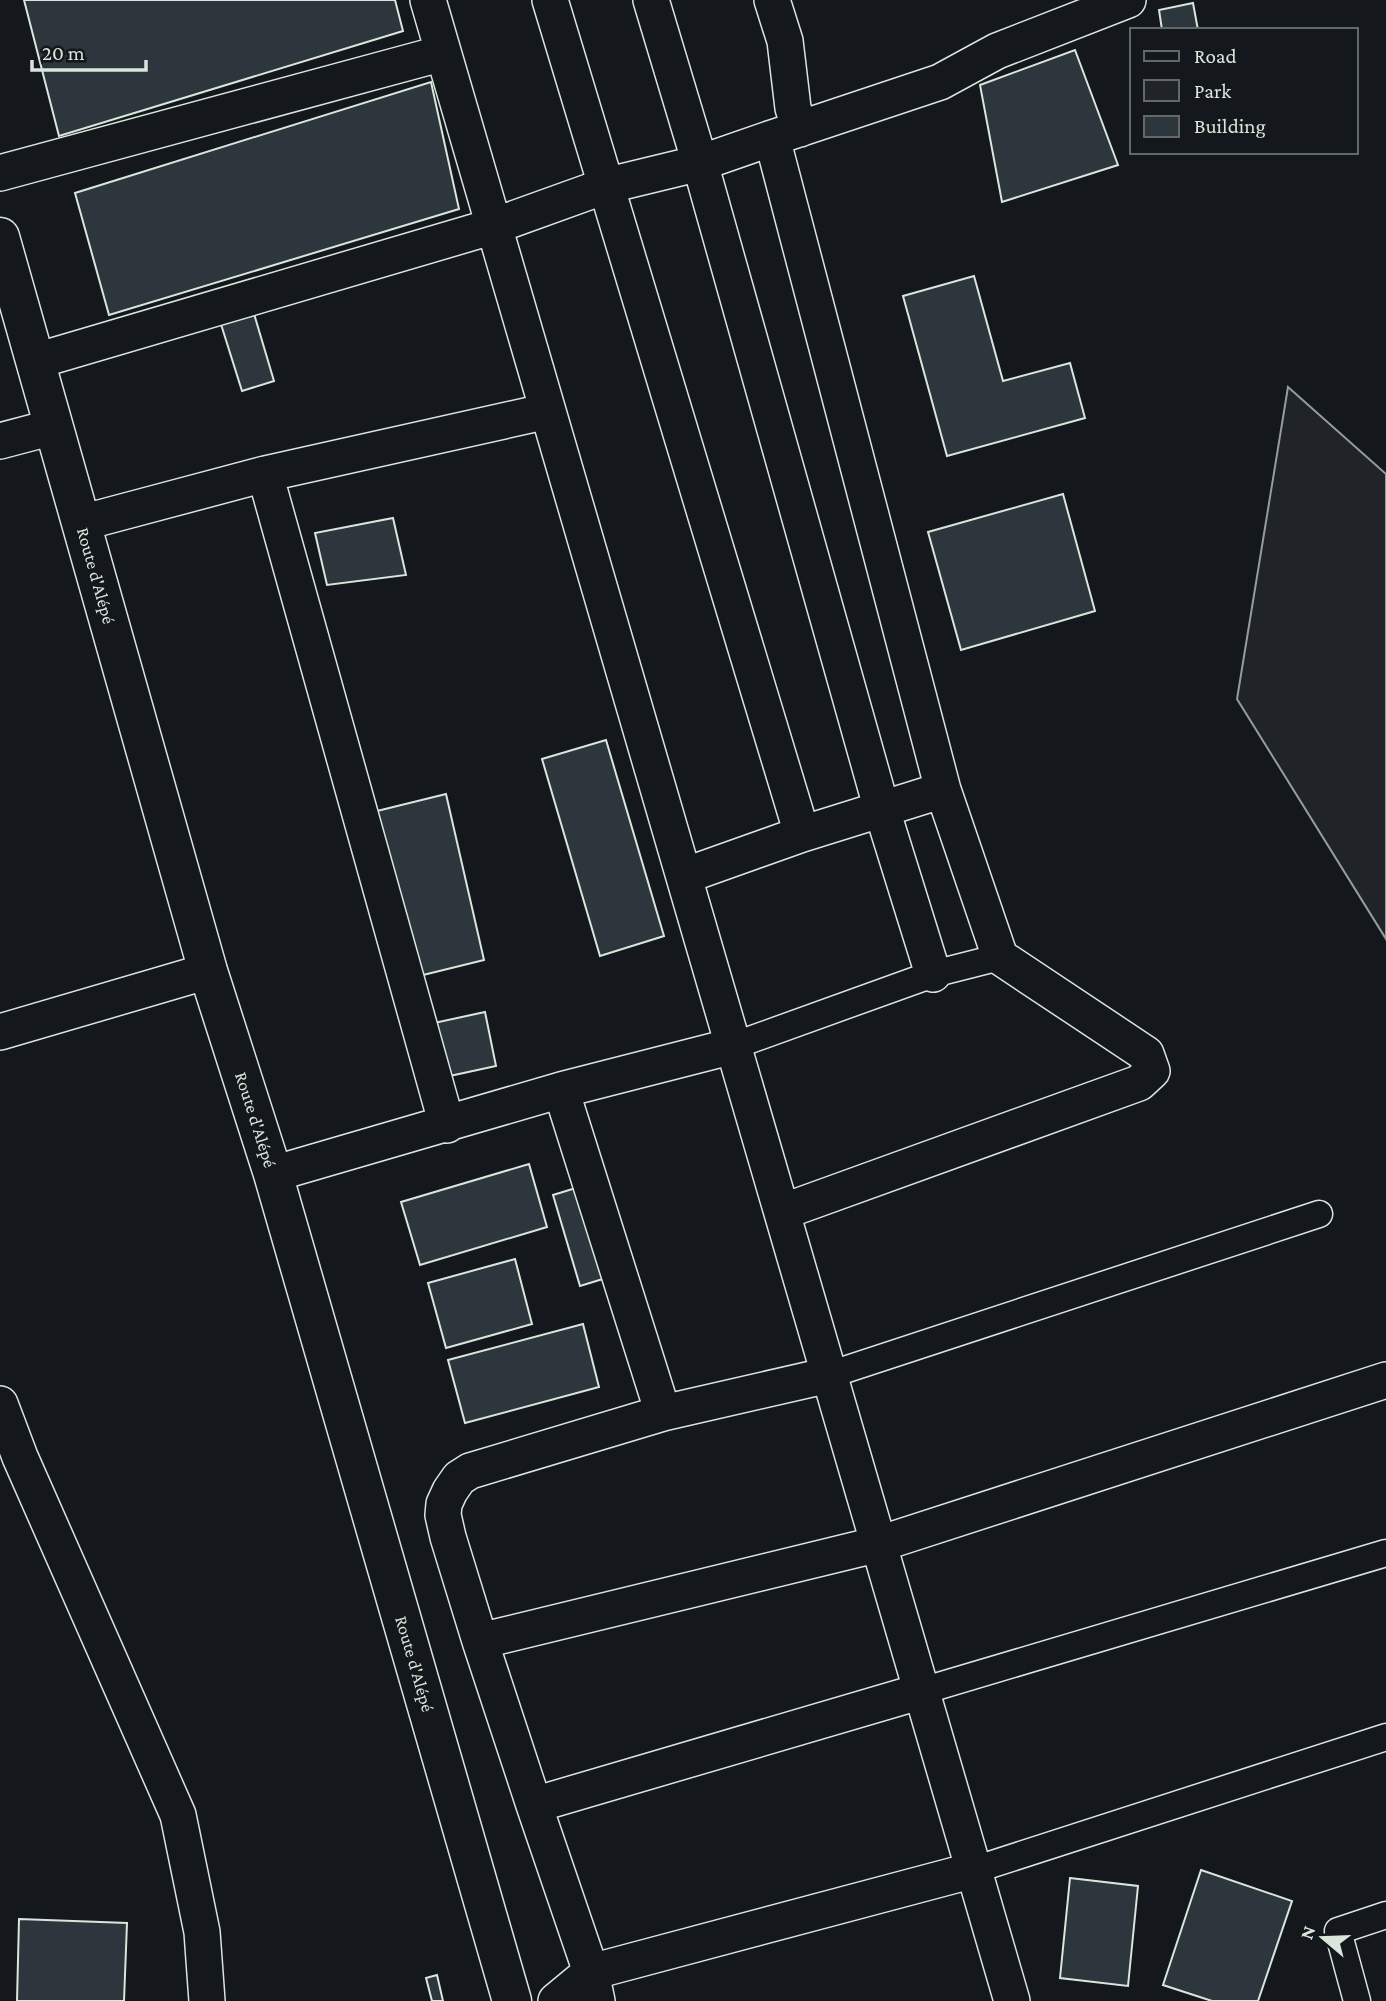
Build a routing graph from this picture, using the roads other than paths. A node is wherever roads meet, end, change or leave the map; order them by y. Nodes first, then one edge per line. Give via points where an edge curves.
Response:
1 (428, 0) edge
2 (550, 0) edge
3 (650, 0) edge
4 (772, 0) edge
5 (1128, 0) edge
6 (443, 53) junction
7 (786, 133) junction
8 (700, 163) junction
9 (0, 173) edge
10 (605, 186) junction
11 (494, 226) junction
12 (0, 237) edge
13 (36, 361) junction
14 (548, 411) junction
15 (53, 427) junction
16 (0, 440) edge
17 (265, 474) junction
18 (81, 523) junction
19 (943, 790) junction
20 (882, 810) junction
21 (802, 834) junction
22 (684, 876) junction
23 (1000, 957) junction
24 (208, 971) junction
25 (933, 974) junction
26 (0, 1032) edge
27 (733, 1045) junction
28 (561, 1090) junction
29 (447, 1125) junction
30 (273, 1174) junction
31 (782, 1212) junction
32 (1319, 1214) dead end
33 (829, 1375) junction
34 (1386, 1380) edge
35 (0, 1404) edge
36 (663, 1413) junction
37 (879, 1544) junction
38 (1386, 1553) edge
39 (480, 1641) junction
40 (922, 1691) junction
41 (1386, 1737) edge
42 (534, 1805) junction
43 (974, 1870) junction
44 (1386, 1915) edge
45 (594, 1987) edge
46 (508, 2000) edge
47 (206, 2001) edge
48 (556, 2001) edge
49 (1012, 2001) edge
50 (1357, 2001) edge

1 - 6 street
2 - 10 street
3 - 8 street
4 - 7 street via 785,41 793,108
5 - 7 street via 997,51 940,82
6 - 9 street
6 - 11 street
7 - 8 street
7 - 19 street
8 - 10 street
8 - 20 street
10 - 11 street
10 - 21 street
11 - 13 street
11 - 14 street
12 - 13 main road, Route d'Alépé
13 - 15 main road, Route d'Alépé
14 - 17 street
14 - 22 street
15 - 16 street
15 - 18 main road, Route d'Alépé
17 - 18 street
17 - 29 street
18 - 24 main road, Route d'Alépé
19 - 20 street
19 - 23 street
20 - 21 street
20 - 25 street
21 - 22 street
22 - 27 street
23 - 25 street
23 - 31 street via 1146,1054 1152,1071 1139,1083
24 - 26 street
24 - 30 main road, Route d'Alépé
25 - 27 street
27 - 28 street
27 - 31 street
28 - 29 street
28 - 36 street
29 - 30 street
30 - 46 main road, Route d'Alépé
31 - 33 street
32 - 33 street
33 - 36 street
33 - 37 street
34 - 37 street
35 - 47 street via 178,1815 202,1931
36 - 39 street via 460,1478 444,1504 443,1515
37 - 39 street
37 - 40 street
38 - 40 street
39 - 42 street
40 - 42 street
40 - 43 street
41 - 43 street
42 - 45 street
43 - 45 street
43 - 49 street
44 - 50 street via 1338,1931
45 - 48 street

